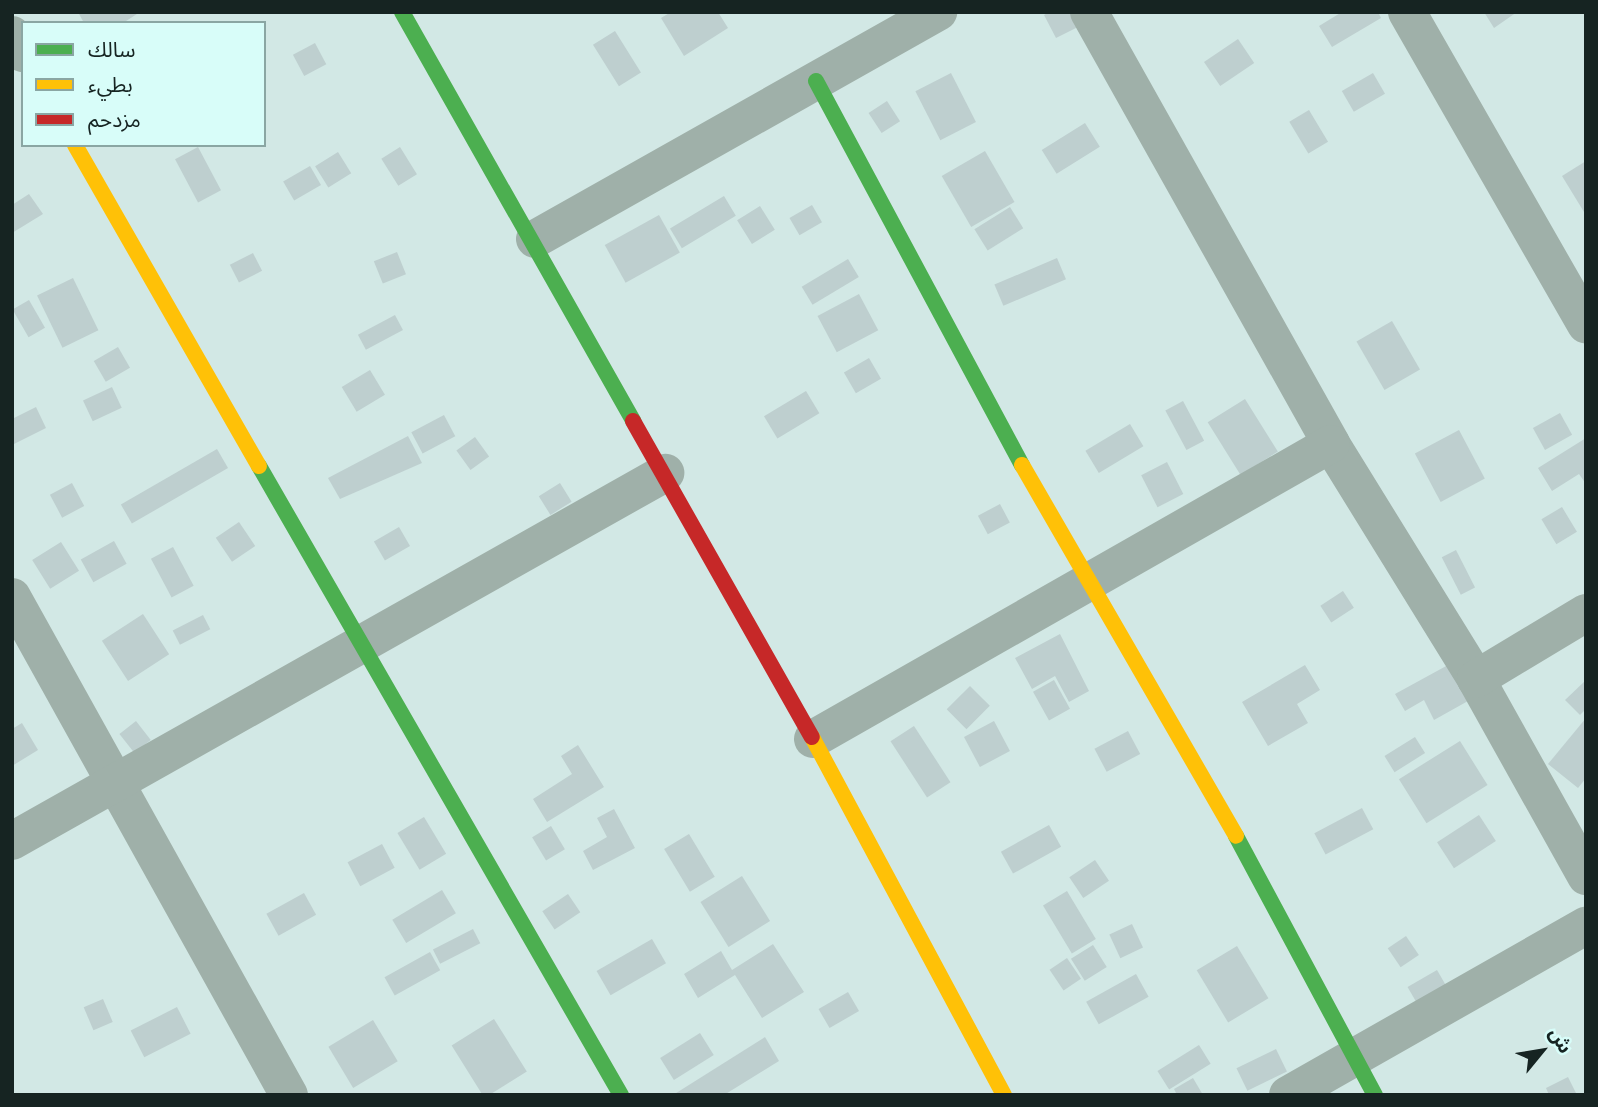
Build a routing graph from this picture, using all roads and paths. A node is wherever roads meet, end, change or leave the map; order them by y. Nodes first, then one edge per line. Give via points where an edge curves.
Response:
1 (402, 12) edge
2 (938, 12) edge
3 (1089, 12) edge
4 (1407, 12) edge
5 (816, 81) junction
6 (76, 147) edge
7 (535, 239) junction
8 (1586, 324) edge
9 (1331, 444) junction
10 (665, 473) junction
11 (1087, 585) junction
12 (12, 597) edge
13 (1586, 613) edge
14 (364, 641) junction
15 (1476, 678) junction
16 (813, 739) junction
17 (115, 783) junction
18 (12, 841) edge
19 (1586, 876) edge
20 (1586, 926) edge
21 (1355, 1057) junction
22 (289, 1095) edge
23 (621, 1095) edge
24 (1004, 1095) edge
25 (1288, 1095) edge
26 (1375, 1095) edge

1 - 7 street
2 - 5 street
3 - 9 street
4 - 8 street
5 - 7 street
5 - 11 street
6 - 14 street
7 - 10 street
9 - 11 street
9 - 15 street
10 - 14 street
10 - 16 street
11 - 16 street
11 - 21 street via 1236,835
12 - 17 street
13 - 15 street
14 - 17 street
14 - 23 street
15 - 19 street
16 - 24 street
17 - 18 street
17 - 22 street
20 - 21 street
21 - 25 street
21 - 26 street

